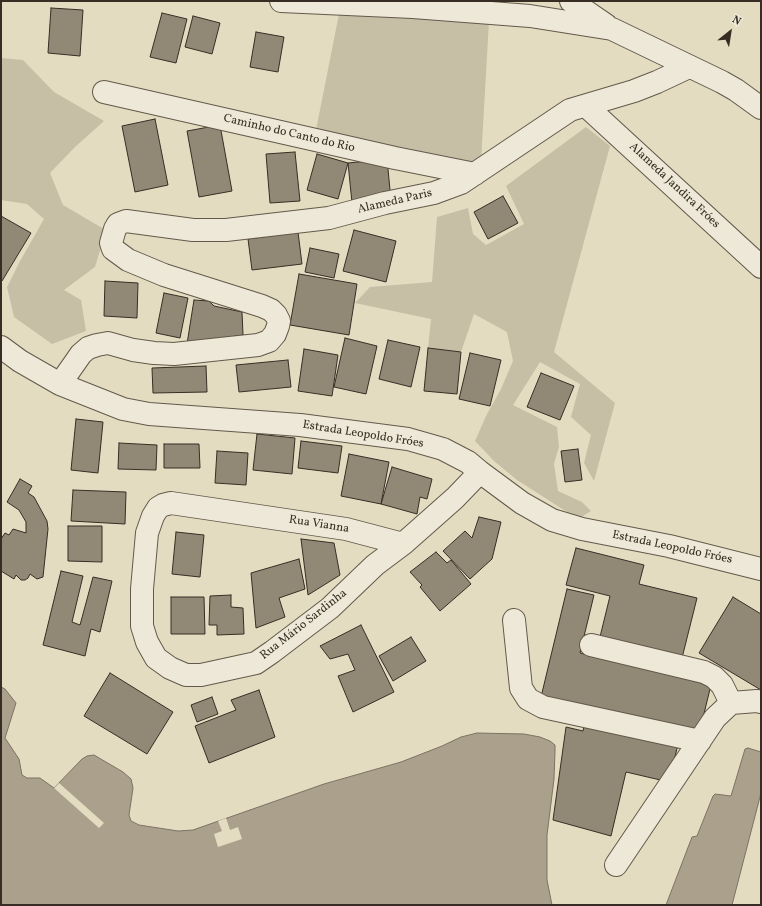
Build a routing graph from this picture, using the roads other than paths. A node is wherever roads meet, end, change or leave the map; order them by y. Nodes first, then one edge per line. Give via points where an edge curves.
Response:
1 (281, 1) edge
2 (571, 1) edge
3 (612, 29) junction
4 (689, 67) junction
5 (104, 92) dead end
6 (586, 106) junction
7 (761, 108) edge
8 (475, 174) junction
9 (761, 267) edge
10 (1, 347) edge
11 (60, 384) junction
12 (480, 472) junction
13 (147, 533) joint
14 (403, 544) junction
15 (761, 569) edge
16 (514, 620) dead end
17 (591, 646) dead end
18 (761, 702) edge
19 (732, 703) junction
20 (700, 740) junction
21 (616, 865) dead end

1 - 3 street via 530,16
2 - 3 street
3 - 4 street
4 - 6 street, Alameda Paris via 634,91
4 - 7 street via 722,82
5 - 8 street, Caminho do Canto do Rio
6 - 8 street, Alameda Paris via 570,110
6 - 9 street, Alameda Jandira Fróes
8 - 11 street, Alameda Paris via 461,183 434,193 329,218 226,230 193,230 126,221 118,224 111,243 113,249 128,260 164,275 262,306 276,315 278,326 269,341 258,345 174,354 133,350 108,343 97,345 81,354
10 - 11 street, Estrada Leopoldo Fróes
11 - 12 street, Estrada Leopoldo Fróes via 123,409 149,414 300,425 408,439 443,448
12 - 14 street via 456,498
12 - 15 street, Estrada Leopoldo Fróes via 522,503 552,520 582,530 669,546
13 - 14 street, Rua Vianna via 158,508 171,503 346,529
13 - 14 street, Rua Mário Sardinha via 142,626 156,658 186,675 201,675 256,662 330,608 375,565
16 - 20 street via 521,688 528,699 543,707
17 - 19 street via 704,672 722,685
18 - 19 street
19 - 20 street via 715,718
20 - 21 street

